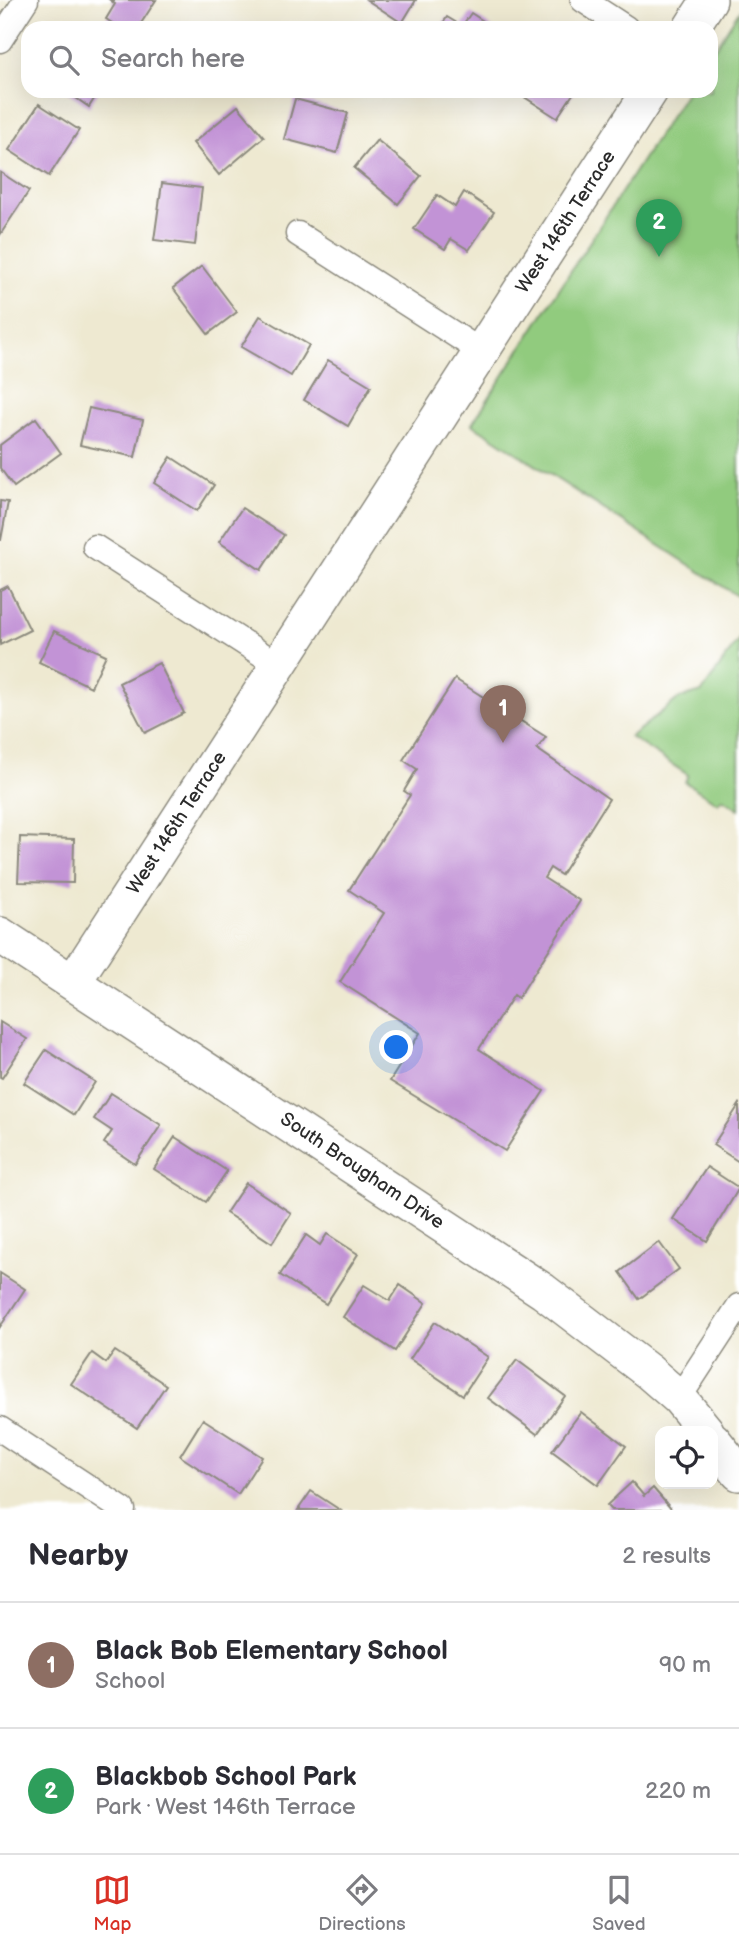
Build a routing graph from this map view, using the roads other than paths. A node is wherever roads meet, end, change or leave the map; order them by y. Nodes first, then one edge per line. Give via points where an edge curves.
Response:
1 (26, 0) edge
2 (583, 0) edge
3 (709, 0) edge
4 (615, 21) edge
5 (696, 21) edge
6 (0, 40) edge
7 (645, 98) edge
8 (298, 234) dead end
9 (482, 352) junction
10 (95, 547) dead end
11 (280, 666) junction
12 (0, 935) edge
13 (74, 981) junction
14 (739, 1306) edge
15 (679, 1398) junction
16 (702, 1426) edge
17 (0, 1429) edge
18 (718, 1446) edge
19 (739, 1473) edge
20 (123, 1510) edge

1 - 6 street
2 - 4 street
3 - 5 street
7 - 9 street, West 146th Terrace
8 - 9 street
9 - 11 street, West 146th Terrace
10 - 11 street
11 - 13 street, West 146th Terrace
12 - 13 street, South Brougham Drive
13 - 15 street, South Brougham Drive via 543,1292
14 - 15 street
15 - 16 street, South Brougham Drive
17 - 20 street
18 - 19 street

